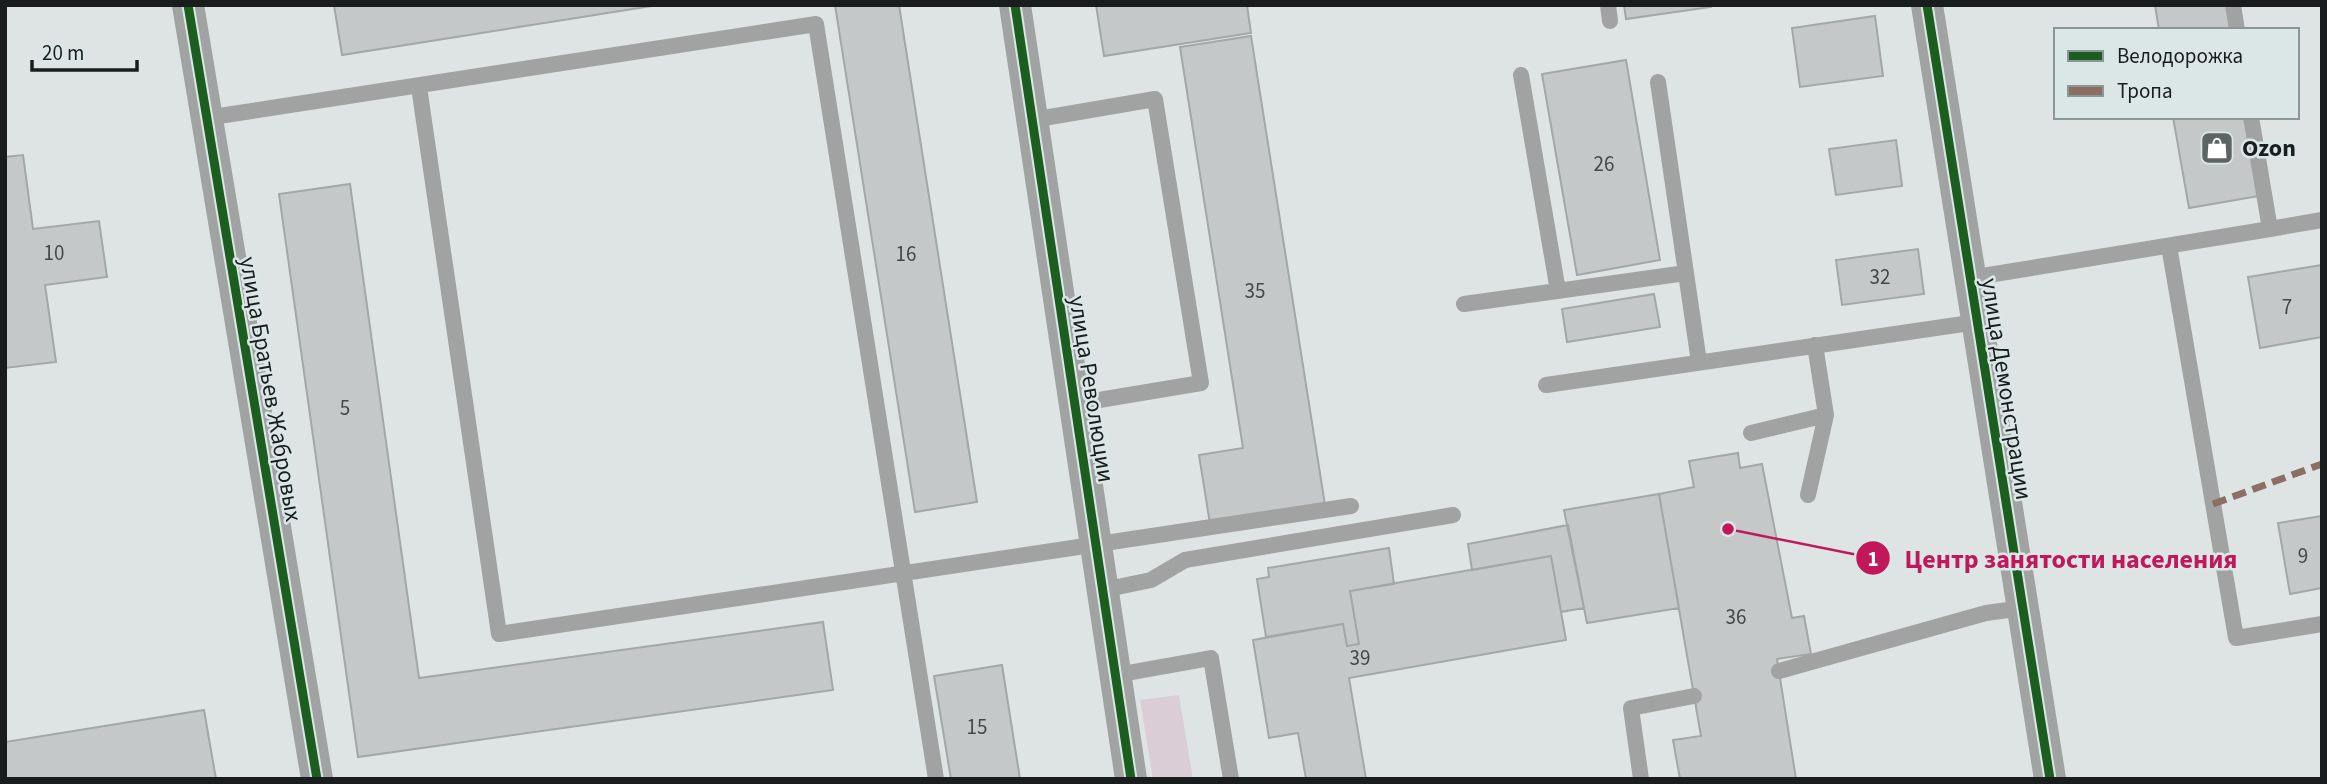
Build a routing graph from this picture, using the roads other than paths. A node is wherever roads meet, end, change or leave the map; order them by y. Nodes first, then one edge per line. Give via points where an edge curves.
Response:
1 (187, 5) edge
2 (1015, 5) edge
3 (1927, 5) edge
4 (2233, 5) edge
5 (2237, 28) edge
6 (1521, 75) dead end
7 (1658, 82) dead end
8 (419, 88) junction
9 (206, 118) junction
10 (2251, 119) edge
11 (1032, 120) junction
12 (2322, 220) edge
13 (2270, 229) junction
14 (2169, 246) junction
15 (1686, 274) junction
16 (1970, 278) junction
17 (1558, 291) junction
18 (1464, 304) dead end
19 (1978, 322) junction
20 (1815, 345) junction
21 (1699, 362) junction
22 (1546, 385) dead end
23 (1075, 404) junction
24 (1826, 415) junction
25 (1751, 433) dead end
26 (1808, 495) dead end
27 (1351, 506) dead end
28 (1453, 515) dead end
29 (1096, 546) junction
30 (905, 574) junction
31 (1103, 590) junction
32 (2023, 608) junction
33 (2322, 624) edge
34 (1779, 671) dead end
35 (1116, 674) junction
36 (1694, 696) dead end
37 (317, 779) edge
38 (936, 779) edge
39 (1131, 779) edge
40 (1231, 779) edge
41 (1641, 779) edge
42 (2050, 779) edge

1 - 9 street, улица Братьев Жабровых
2 - 11 street, улица Революции
3 - 16 street, улица Демонстрации
4 - 5 lane
6 - 17 lane
7 - 15 lane
8 - 9 lane
8 - 30 lane via 816,24
8 - 30 lane via 499,634
9 - 37 street, улица Братьев Жабровых
10 - 13 lane
11 - 23 street, улица Революции
11 - 23 lane via 1155,99 1201,383
12 - 13 lane
13 - 14 lane
14 - 16 lane
14 - 33 lane via 2236,638
15 - 17 lane
15 - 21 lane
16 - 19 street, улица Демонстрации
17 - 18 lane
19 - 20 lane
19 - 32 street, улица Демонстрации
20 - 21 lane
20 - 24 lane
21 - 22 lane
23 - 29 street, улица Революции
24 - 25 lane
24 - 26 lane
27 - 29 lane
28 - 31 lane via 1185,560 1151,580
29 - 30 lane
29 - 31 street, улица Революции
30 - 38 lane
31 - 35 street, улица Революции
32 - 34 lane via 1986,613
32 - 42 street, улица Демонстрации
35 - 39 street, улица Революции
35 - 40 lane via 1211,658
36 - 41 lane via 1632,708

